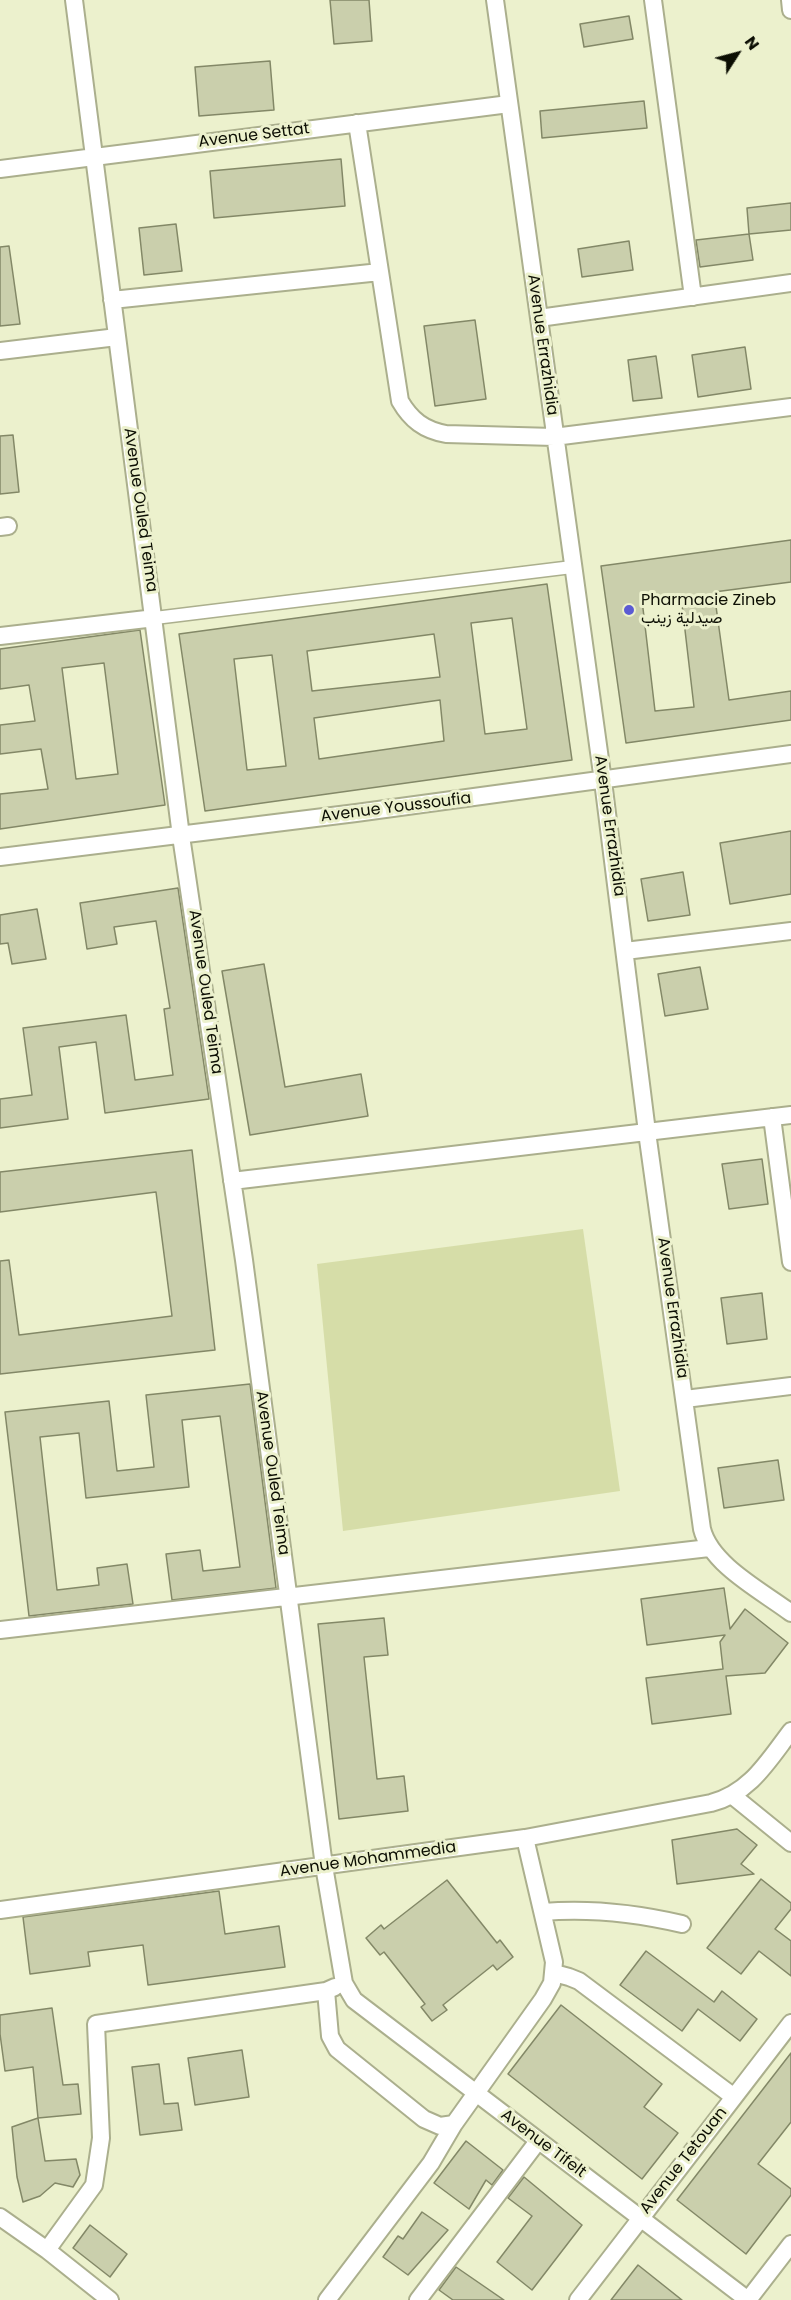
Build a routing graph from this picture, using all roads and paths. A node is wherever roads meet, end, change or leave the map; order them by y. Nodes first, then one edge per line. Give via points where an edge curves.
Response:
1 (74, 0) edge
2 (495, 0) edge
3 (653, 0) edge
4 (790, 0) edge
5 (791, 10) edge
6 (509, 104) junction
7 (357, 123) junction
8 (94, 157) junction
9 (0, 169) edge
10 (380, 272) junction
11 (791, 283) edge
12 (693, 297) junction
13 (112, 300) junction
14 (539, 318) junction
15 (117, 337) junction
16 (0, 351) edge
17 (791, 407) edge
18 (554, 437) junction
19 (572, 567) junction
20 (155, 618) junction
21 (0, 636) edge
22 (791, 754) edge
23 (603, 781) junction
24 (182, 836) junction
25 (0, 857) edge
26 (791, 931) edge
27 (625, 951) junction
28 (791, 1115) edge
29 (772, 1117) junction
30 (647, 1132) junction
31 (232, 1181) junction
32 (791, 1262) edge
33 (791, 1386) edge
34 (685, 1399) junction
35 (709, 1548) junction
36 (288, 1596) junction
37 (791, 1613) edge
38 (0, 1630) edge
39 (791, 1731) edge
40 (733, 1796) junction
41 (525, 1838) junction
42 (791, 1843) edge
43 (324, 1866) junction
44 (0, 1910) edge
45 (543, 1912) junction
46 (682, 1924) dead end
47 (554, 1973) junction
48 (344, 1983) junction
49 (326, 1991) junction
50 (791, 2023) edge
51 (477, 2093) junction
52 (734, 2097) junction
53 (454, 2124) junction
54 (538, 2141) junction
55 (0, 2217) edge
56 (640, 2217) junction
57 (791, 2244) edge
58 (47, 2250) junction
59 (110, 2300) edge
60 (327, 2300) edge
61 (418, 2300) edge
62 (578, 2300) edge
63 (748, 2300) edge

1 - 8 street, Avenue Ouled Teima
2 - 6 street, Avenue Errazhidia
3 - 12 street
4 - 5 street
6 - 7 street, Avenue Settat
6 - 14 street, Avenue Errazhidia
7 - 8 street, Avenue Settat
7 - 10 street
8 - 9 street, Avenue Settat
8 - 13 street, Avenue Ouled Teima
10 - 13 street
10 - 18 street via 400,401 410,416 426,428 446,434
11 - 12 street
12 - 14 street
13 - 15 street, Avenue Ouled Teima
14 - 18 street, Avenue Errazhidia
15 - 16 street
15 - 20 street, Avenue Ouled Teima
17 - 18 street
18 - 19 street, Avenue Errazhidia
19 - 20 street
19 - 23 street, Avenue Errazhidia
20 - 21 street
20 - 24 street, Avenue Ouled Teima
22 - 23 street, Avenue Youssoufia
23 - 24 street, Avenue Youssoufia
23 - 27 street, Avenue Errazhidia
24 - 25 street, Avenue Youssoufia
24 - 31 street, Avenue Ouled Teima
26 - 27 street
27 - 30 street, Avenue Errazhidia
28 - 29 street
29 - 30 street
29 - 32 street
30 - 31 street
30 - 34 street, Avenue Errazhidia
31 - 36 street, Avenue Ouled Teima
33 - 34 street
34 - 35 street, Avenue Errazhidia via 702,1529
35 - 36 street
35 - 37 street, Avenue Errazhidia via 721,1562
36 - 38 street
36 - 43 street, Avenue Ouled Teima
39 - 40 street via 753,1781
40 - 41 street, Avenue Mohammedia
40 - 42 street
41 - 43 street, Avenue Mohammedia
41 - 45 street
43 - 44 street, Avenue Mohammedia
43 - 48 street, Avenue Ouled Teima
45 - 46 street via 614,1911
45 - 47 street
47 - 51 street via 549,1991
47 - 52 street via 579,1982
48 - 49 street
48 - 51 street, Avenue Tifelt via 354,2000
49 - 53 street via 330,2036 337,2049 424,2119 440,2126
49 - 58 street via 96,2024 100,2139 94,2185
50 - 52 street, Avenue Tetouan
51 - 53 street
51 - 54 street, Avenue Tifelt
52 - 56 street, Avenue Tetouan
53 - 60 street via 431,2163
54 - 56 street, Avenue Tifelt
54 - 61 street
55 - 58 street
56 - 62 street, Avenue Tetouan
56 - 63 street, Avenue Tifelt
57 - 63 street
58 - 59 street

